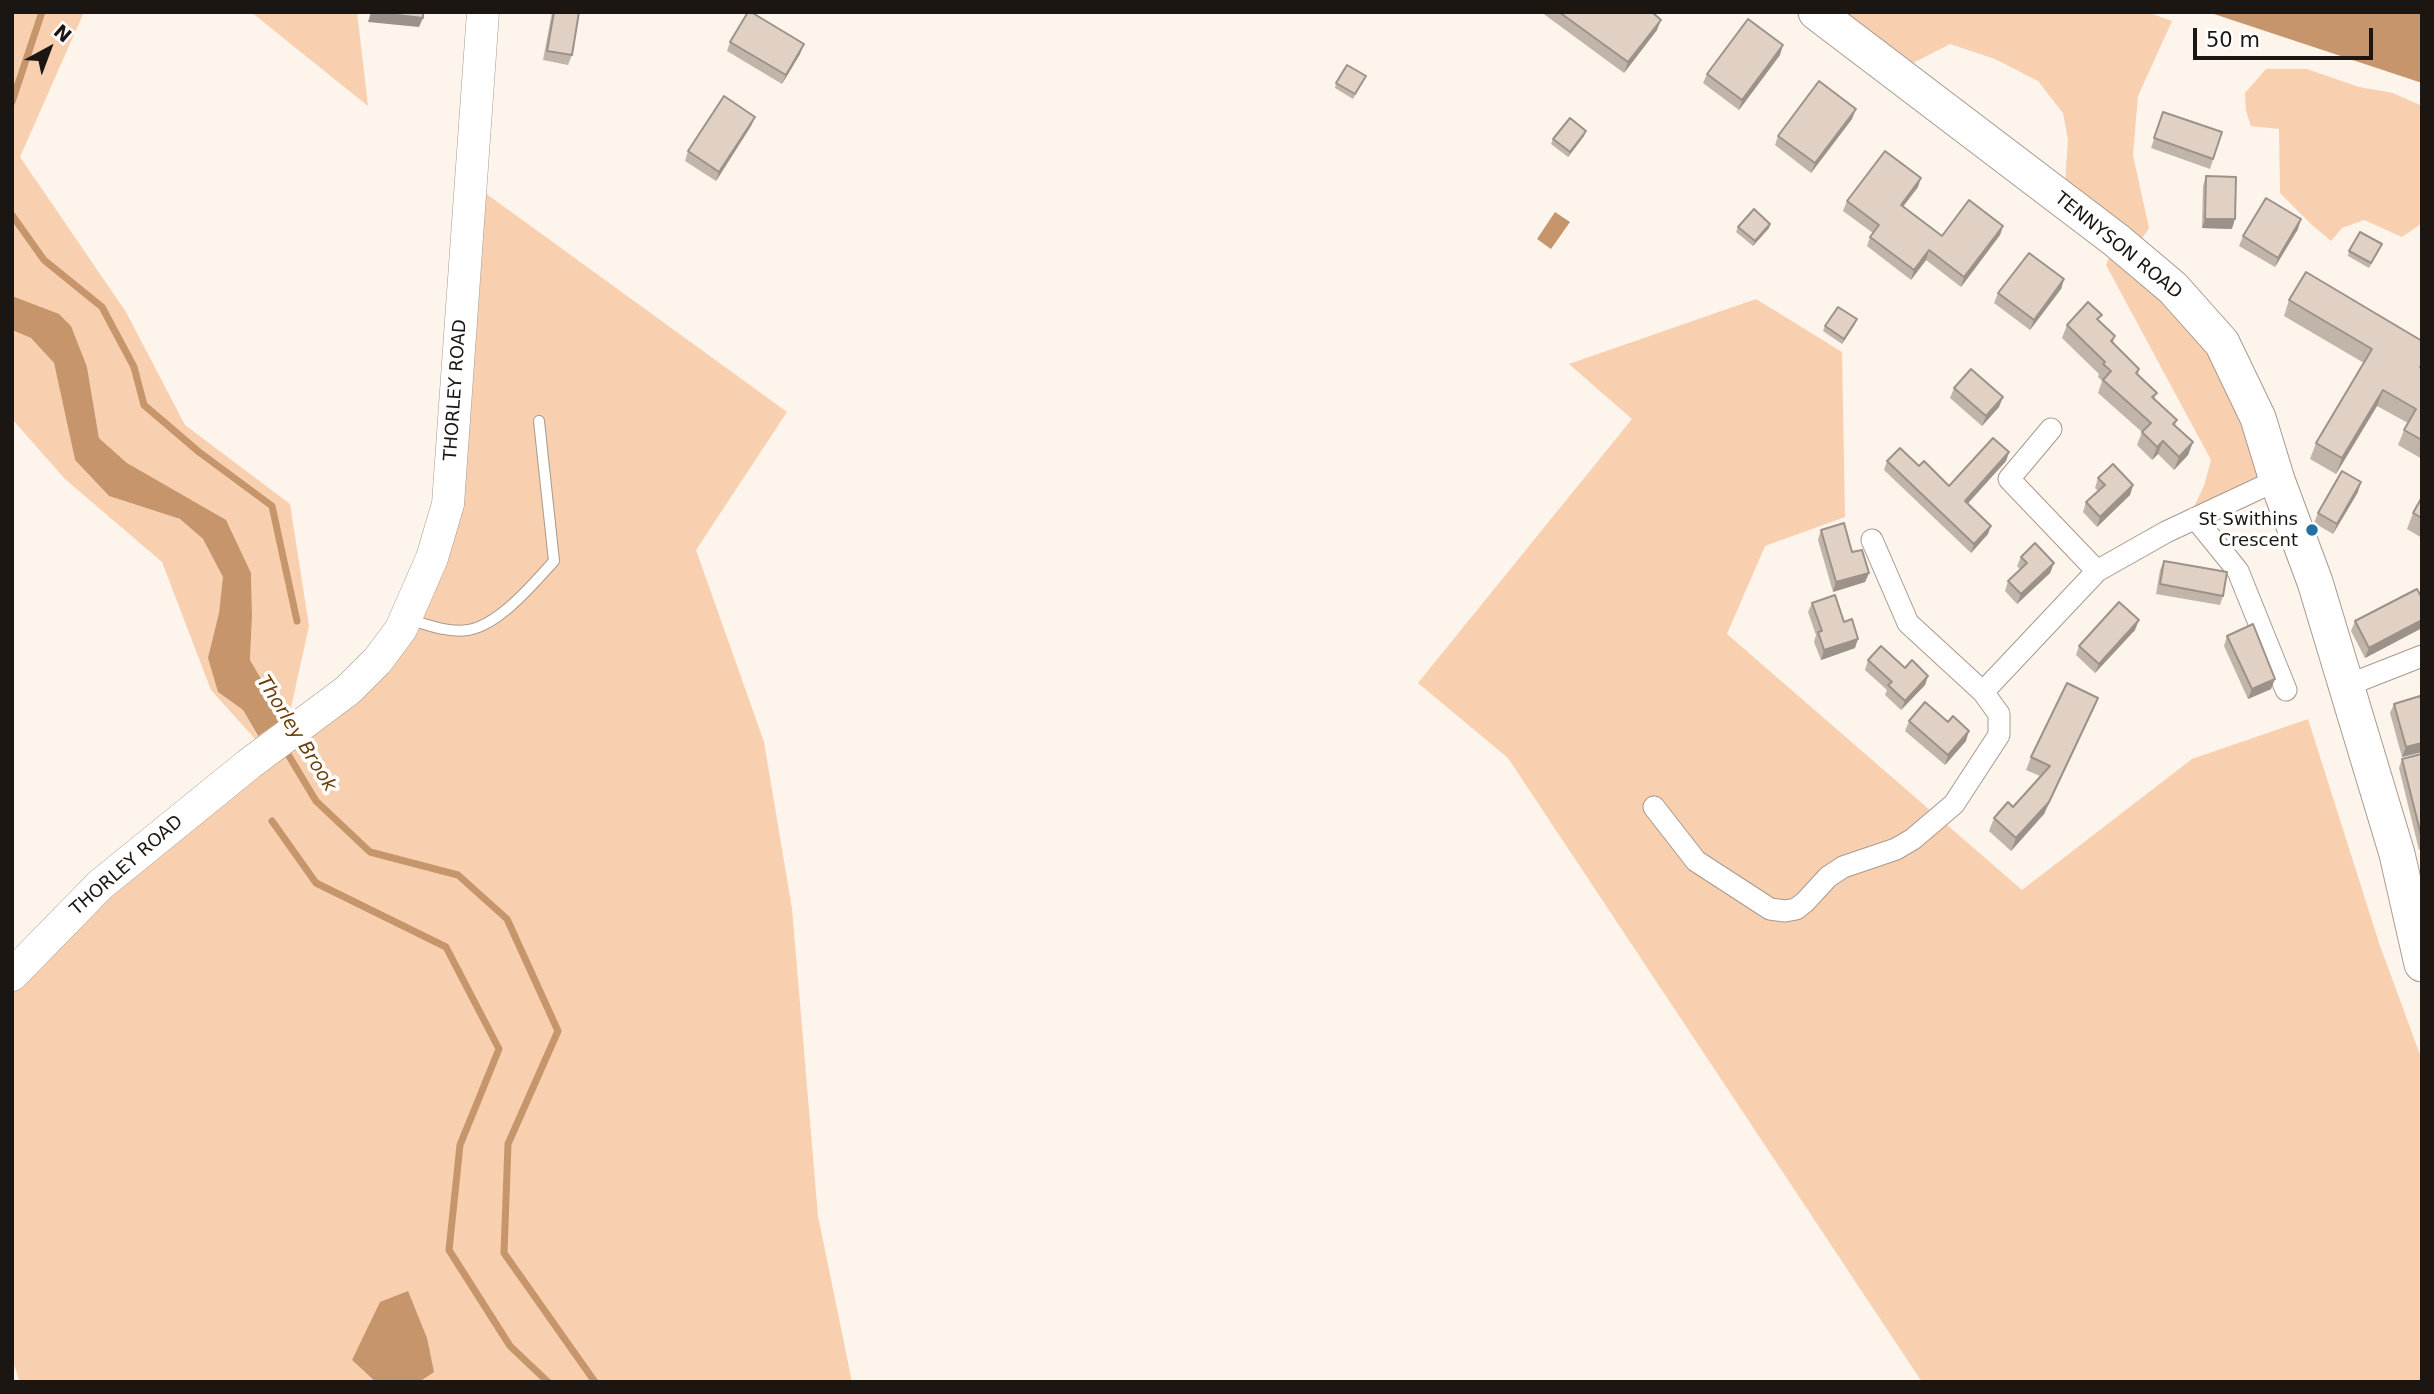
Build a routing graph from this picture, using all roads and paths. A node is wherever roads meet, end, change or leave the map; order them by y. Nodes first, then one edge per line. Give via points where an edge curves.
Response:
1 (483, 12) edge
2 (1816, 12) edge
3 (539, 421) dead end
4 (2051, 429) dead end
5 (2277, 480) junction
6 (2195, 518) junction
7 (1872, 540) dead end
8 (2098, 571) junction
9 (405, 619) junction
10 (2422, 656) edge
11 (2348, 685) junction
12 (2286, 690) dead end
13 (1983, 692) junction
14 (1654, 807) dead end
15 (2422, 964) edge
16 (12, 975) edge

1 - 9 main road, THORLEY ROAD via 448,504 432,558
2 - 5 main road, TENNYSON ROAD via 2174,288 2222,343 2258,418
3 - 9 lane via 554,561 489,623 468,630 440,629
4 - 8 street via 2009,479
5 - 6 street
5 - 11 main road, TENNYSON ROAD
6 - 8 street
6 - 12 street via 2238,570
7 - 13 street via 1908,623
8 - 13 street
9 - 16 main road, THORLEY ROAD via 378,660 348,690 100,884
10 - 11 street
11 - 15 main road, TENNYSON ROAD via 2398,854
13 - 14 street via 1999,714 2000,735 1954,804 1896,849 1843,867 1796,909 1770,909 1708,871

